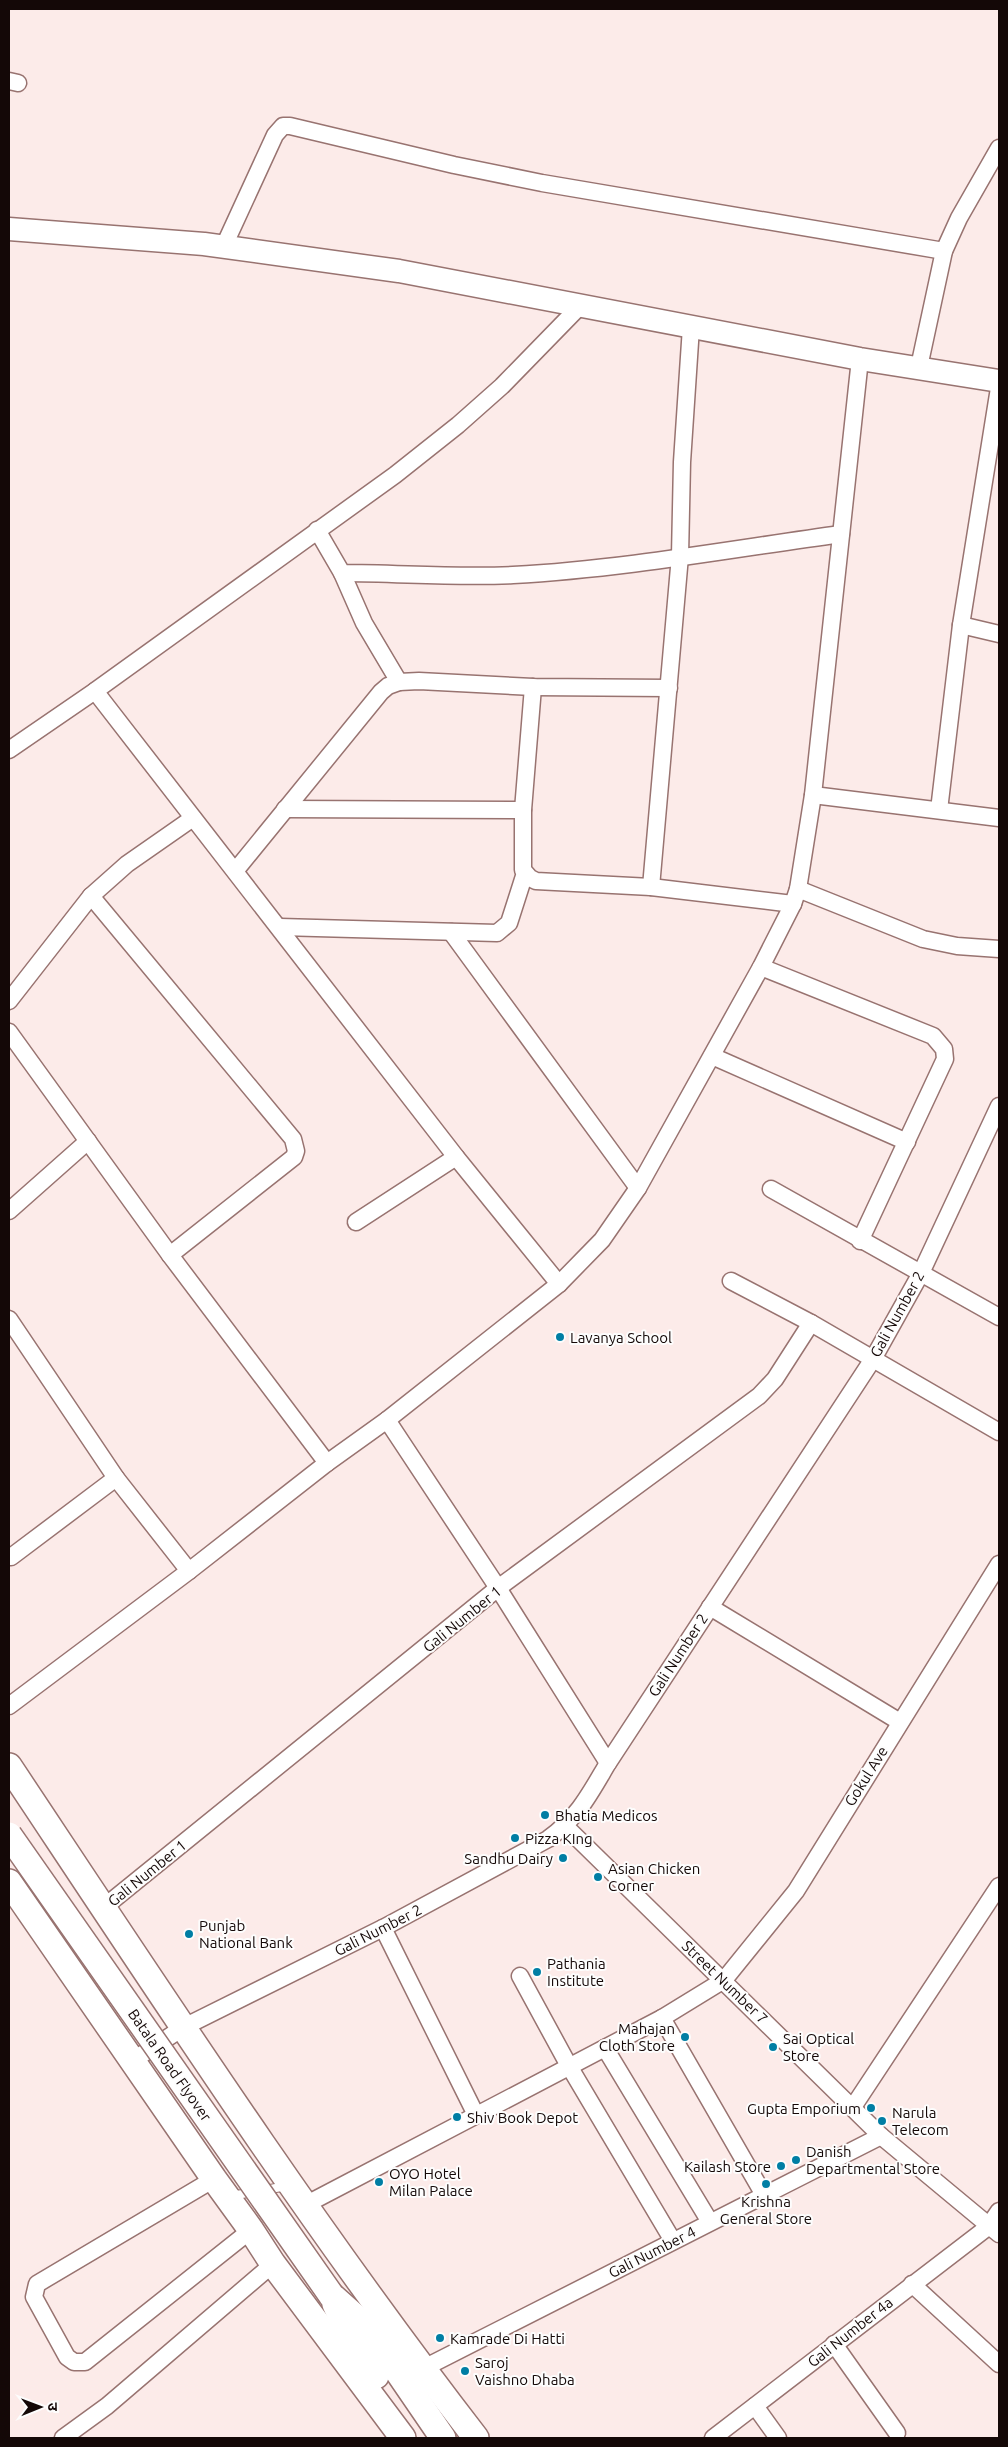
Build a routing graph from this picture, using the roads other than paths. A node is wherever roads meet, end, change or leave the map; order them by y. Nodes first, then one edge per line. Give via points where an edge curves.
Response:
1 (998, 154) edge
2 (9, 228) edge
3 (224, 246) junction
4 (944, 251) junction
5 (581, 305) junction
6 (691, 327) junction
7 (860, 359) junction
8 (919, 367) junction
9 (999, 381) edge
10 (999, 388) edge
11 (317, 530) junction
12 (841, 534) junction
13 (680, 556) junction
14 (342, 573) junction
15 (961, 625) junction
16 (999, 634) edge
17 (399, 682) junction
18 (533, 687) junction
19 (669, 688) junction
20 (95, 691) junction
21 (9, 750) edge
22 (812, 794) junction
23 (285, 809) junction
24 (523, 810) junction
25 (939, 810) junction
26 (193, 818) junction
27 (999, 818) edge
28 (236, 870) junction
29 (525, 873) junction
30 (651, 887) junction
31 (91, 896) junction
32 (796, 896) junction
33 (280, 927) junction
34 (451, 932) junction
35 (999, 949) edge
36 (761, 967) junction
37 (9, 1001) edge
38 (9, 1032) edge
39 (712, 1056) junction
40 (999, 1106) edge
41 (88, 1141) junction
42 (906, 1142) junction
43 (456, 1157) junction
44 (638, 1188) junction
45 (771, 1189) dead end
46 (9, 1211) edge
47 (356, 1222) dead end
48 (860, 1241) junction
49 (170, 1255) junction
50 (920, 1273) junction
51 (731, 1281) dead end
52 (559, 1284) junction
53 (999, 1317) edge
54 (9, 1319) edge
55 (811, 1323) junction
56 (873, 1359) junction
57 (387, 1420) junction
58 (999, 1432) edge
59 (327, 1463) junction
60 (116, 1478) junction
61 (10, 1557) dead end
62 (999, 1564) edge
63 (189, 1571) junction
64 (498, 1588) junction
65 (710, 1606) junction
66 (9, 1706) edge
67 (900, 1722) junction
68 (608, 1763) junction
69 (9, 1766) edge
70 (565, 1826) junction
71 (9, 1835) edge
72 (9, 1882) edge
73 (999, 1886) edge
74 (103, 1908) junction
75 (383, 1928) junction
76 (520, 1976) dead end
77 (724, 1980) junction
78 (662, 2018) junction
79 (184, 2027) junction
80 (605, 2048) junction
81 (132, 2061) junction
82 (569, 2066) junction
83 (853, 2107) junction
84 (476, 2115) junction
85 (881, 2136) junction
86 (291, 2185) junction
87 (220, 2188) junction
88 (764, 2195) junction
89 (305, 2205) junction
90 (999, 2211) edge
91 (710, 2222) junction
92 (251, 2230) junction
93 (994, 2231) edge
94 (673, 2241) junction
95 (273, 2264) junction
96 (912, 2284) junction
97 (331, 2295) junction
98 (834, 2344) junction
99 (999, 2364) edge
100 (422, 2369) junction
101 (755, 2406) junction
102 (897, 2433) dead end
103 (63, 2438) edge
104 (403, 2438) edge
105 (419, 2438) edge
106 (444, 2438) edge
107 (476, 2438) edge
108 (713, 2438) edge
109 (778, 2438) edge

1 - 4 street via 959,218
2 - 3 street
3 - 4 street via 275,135 283,126 290,126 542,183
3 - 5 street via 399,270
4 - 8 street
5 - 6 street
5 - 11 street via 502,386 458,425
6 - 7 street
6 - 13 street via 682,462
7 - 8 street
7 - 12 street
8 - 9 street
10 - 15 street
11 - 14 street
11 - 20 street
12 - 13 street
12 - 22 street
13 - 14 street via 593,569 511,575
13 - 19 street
14 - 17 street via 364,623
15 - 16 street
15 - 25 street
17 - 18 street
17 - 23 street via 380,692
18 - 19 street
18 - 24 street
19 - 30 street
20 - 21 street
20 - 26 street
22 - 25 street
22 - 32 street
23 - 24 street
23 - 28 street
24 - 29 street
25 - 27 street
26 - 28 street
26 - 31 street via 127,864
28 - 33 street
29 - 30 street via 536,881
29 - 34 street via 510,922 503,930 497,933
30 - 32 street
31 - 37 street
31 - 49 street via 295,1145 294,1157
32 - 35 street via 923,939 957,946
32 - 36 street
33 - 34 street
33 - 43 street
34 - 44 street
36 - 39 street
36 - 42 street via 933,1036 940,1042 945,1059
38 - 41 street
39 - 42 street
39 - 44 street
40 - 50 street, Gali Number 2
41 - 46 street
41 - 49 street
42 - 48 street
43 - 47 street
43 - 52 street
44 - 52 street via 602,1240
45 - 48 street
48 - 50 street
49 - 59 street
50 - 53 street
50 - 56 street, Gali Number 2
51 - 55 street
52 - 57 street
54 - 60 street
55 - 56 street
55 - 64 street, Gali Number 1 via 775,1379 759,1396
56 - 58 street
56 - 65 street, Gali Number 2
57 - 59 street
57 - 64 street
59 - 63 street
60 - 61 street
60 - 63 street
62 - 67 street, Gokul Ave
63 - 66 street
64 - 68 street
64 - 74 street, Gali Number 1
65 - 67 street
65 - 68 street, Gali Number 2
67 - 77 street, Gokul Ave via 796,1891
68 - 70 street, Gali Number 2 via 582,1808
69 - 74 main road
70 - 75 street, Gali Number 2 via 548,1839
70 - 77 street, Street Number 7
71 - 97 main road, Batala Road Flyover, bridge
72 - 81 main road
73 - 83 street
74 - 79 main road
75 - 79 street, Gali Number 2
75 - 84 street
76 - 82 street
77 - 78 street, Gokul Ave
77 - 83 street, Street Number 7
78 - 80 street, Gokul Ave
78 - 88 street
79 - 81 street, Gali Number 2
79 - 86 main road
80 - 82 street, Gokul Ave
80 - 91 street
81 - 87 main road
82 - 84 street, Gokul Ave
82 - 94 street
83 - 85 street, Street Number 7
84 - 89 street, Gokul Ave
85 - 88 street, Gali Number 4
85 - 93 street, Street Number 7
86 - 87 lane
86 - 89 main road
87 - 92 main road
87 - 92 street via 37,2284 34,2297 67,2358 85,2362
88 - 91 street, Gali Number 4
89 - 100 main road
90 - 93 street, Gali Number 4a
91 - 94 street, Gali Number 4
92 - 95 main road
93 - 96 street, Gali Number 4a
94 - 100 street, Gali Number 4
95 - 103 street via 107,2406
95 - 104 main road
96 - 98 street, Gali Number 4a
96 - 99 street
97 - 105 main road, Batala Road Flyover via 352,2341
97 - 106 main road, Batala Road Flyover via 367,2327
98 - 101 street, Gali Number 4a
98 - 102 street
100 - 107 main road
101 - 108 street, Gali Number 4a
101 - 109 street

